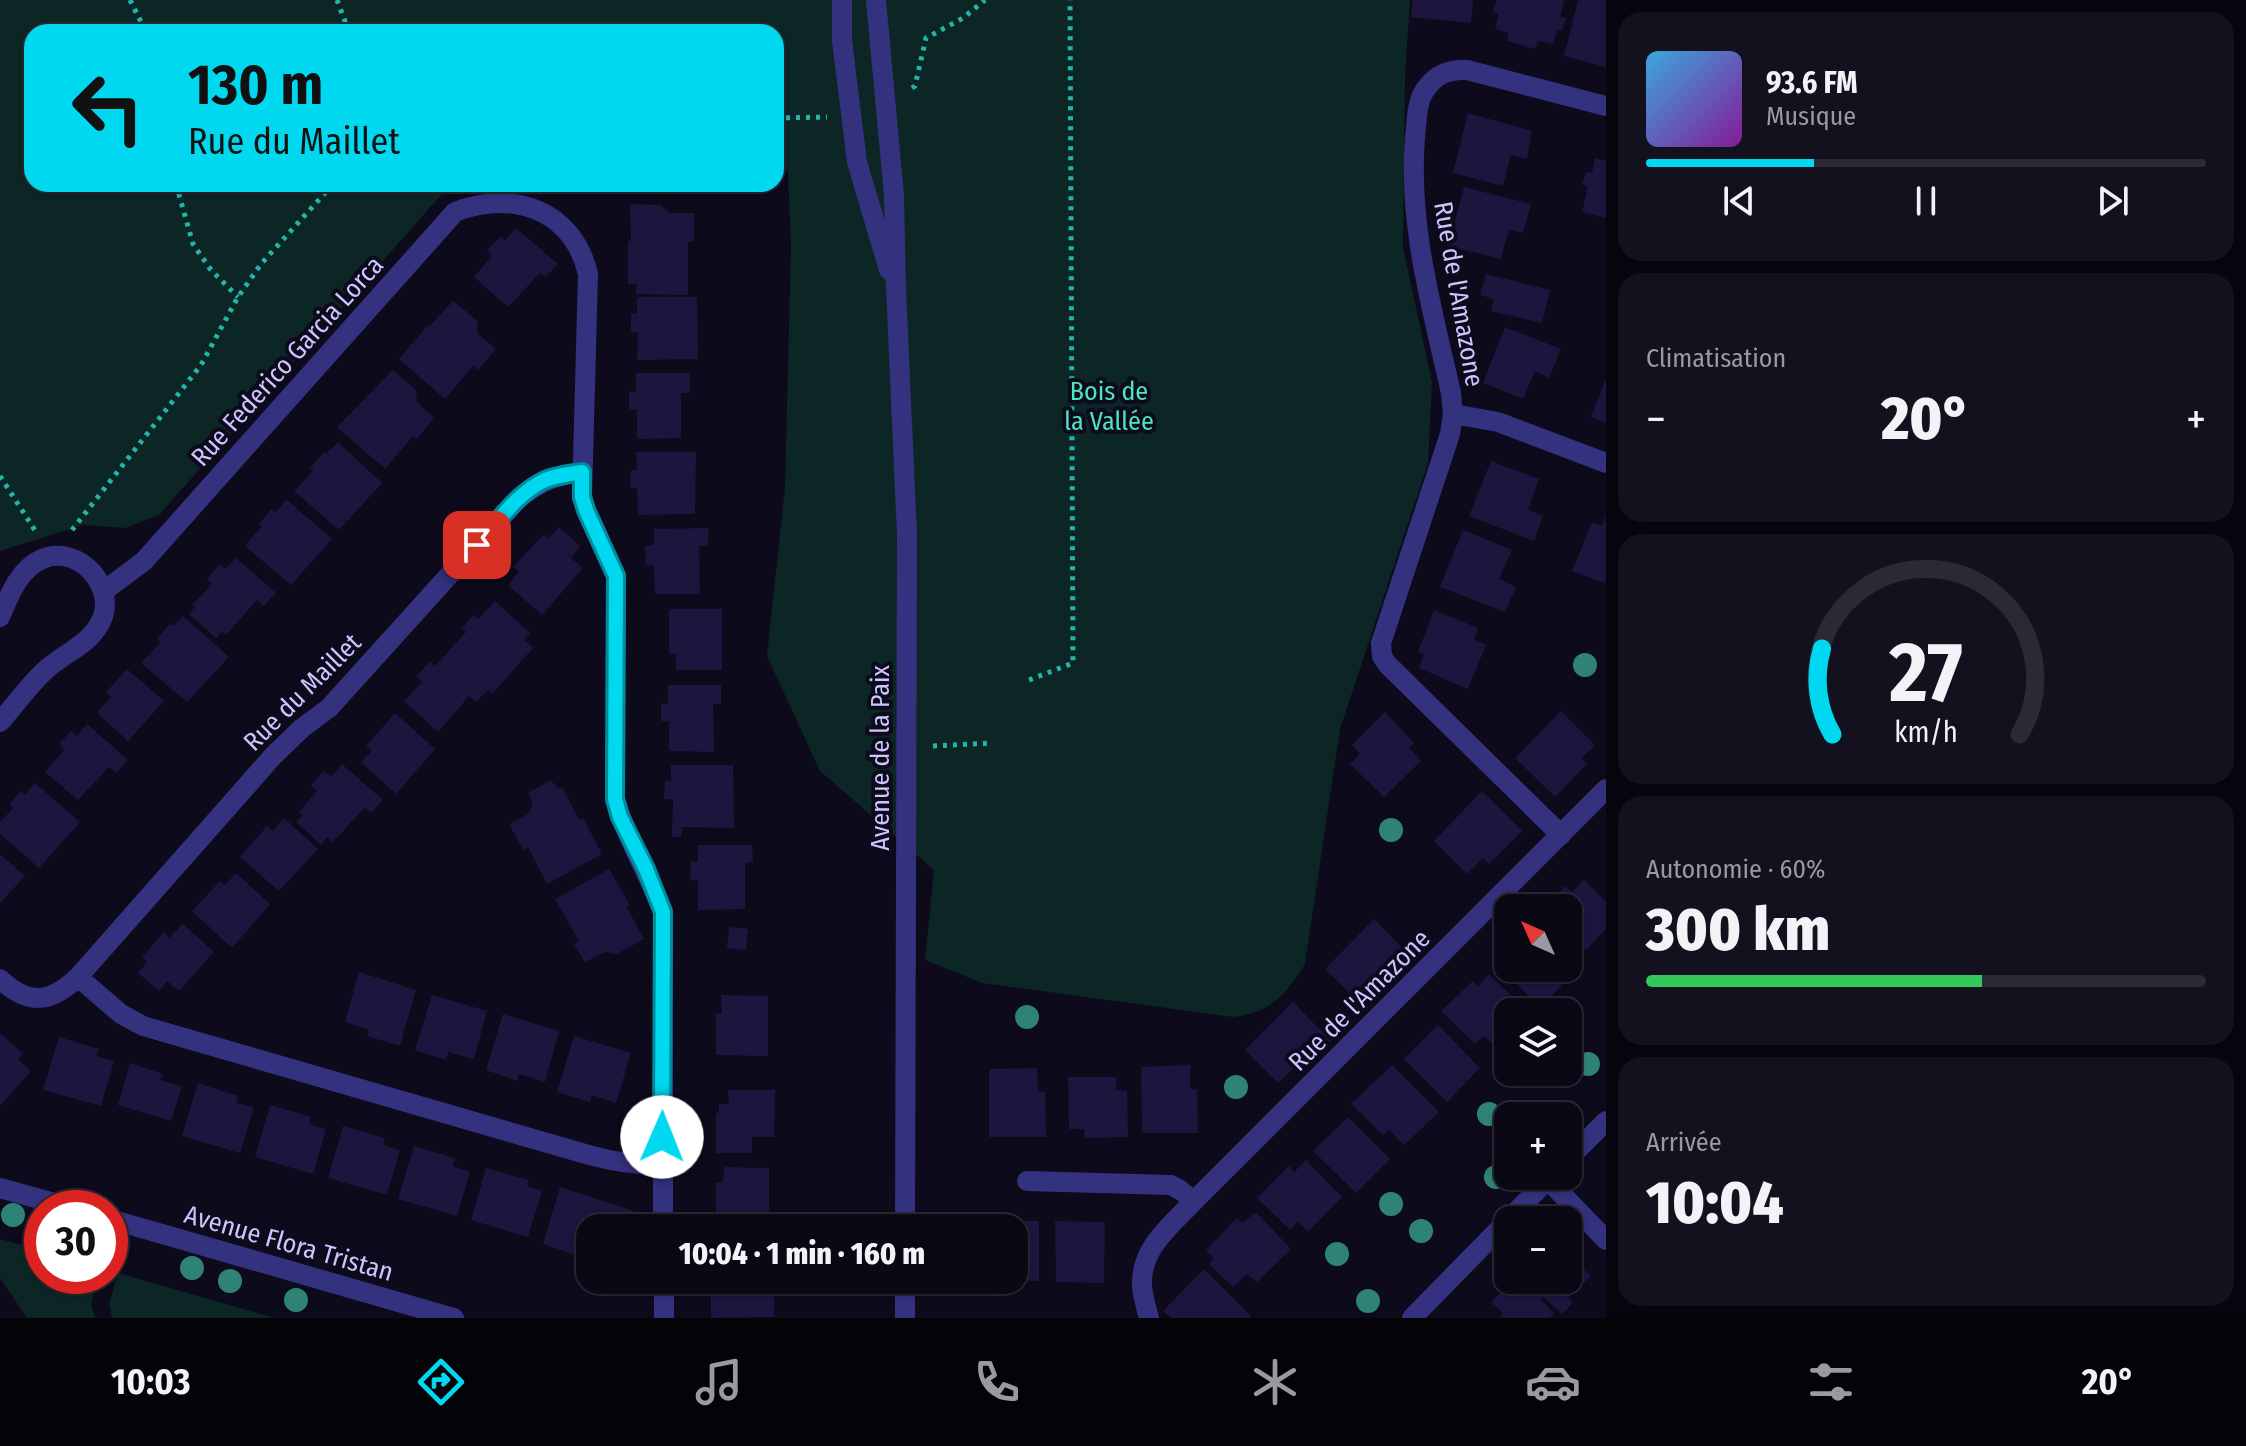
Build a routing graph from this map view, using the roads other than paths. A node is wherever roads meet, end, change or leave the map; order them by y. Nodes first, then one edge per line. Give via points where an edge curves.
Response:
1 (842, 0) edge
2 (876, 0) edge
3 (1606, 106) edge
4 (896, 289) junction
5 (1453, 414) junction
6 (1606, 463) edge
7 (582, 472) junction
8 (104, 591) junction
9 (0, 617) edge
10 (0, 722) edge
11 (1606, 789) edge
12 (1561, 835) junction
13 (78, 977) junction
14 (0, 979) edge
15 (1606, 1121) edge
16 (1582, 1145) edge
17 (662, 1165) junction
18 (1027, 1181) dead end
19 (0, 1188) edge
20 (1538, 1190) edge
21 (1561, 1190) edge
22 (24, 1195) edge
23 (1194, 1201) junction
24 (1522, 1206) edge
25 (663, 1214) edge
26 (905, 1214) edge
27 (128, 1224) edge
28 (1494, 1234) edge
29 (1606, 1240) edge
30 (664, 1294) edge
31 (905, 1294) edge
32 (454, 1318) edge
33 (664, 1318) edge
34 (905, 1318) edge
35 (1149, 1318) edge
36 (1412, 1318) edge

1 - 4 street, Avenue de la Paix via 857,162
2 - 4 street, Avenue de la Paix via 894,196
3 - 5 street, Rue de l'Amazone via 1467,70 1450,69 1424,91 1413,161 1416,216
4 - 26 street, Avenue de la Paix via 907,535
5 - 6 street, Rue de l'Amazone via 1498,422
5 - 12 street, Rue de l'Amazone via 1381,643 1382,656
7 - 8 street, Rue Federico Garcia Lorca via 588,274 584,259 573,238 545,212 496,203 473,205 455,212 144,561
7 - 13 street, Rue du Maillet via 546,480 519,498 329,708 280,748
7 - 17 street via 586,510 616,576 615,799 663,912
8 - 9 street via 82,563 51,556 40,559 16,583
8 - 10 street via 105,612 98,628 42,673
11 - 12 street, Rue de l'Amazone
12 - 23 street, Rue de l'Amazone
13 - 14 street, Rue du Maillet via 53,996 40,998 15,992
13 - 17 street via 143,1026 613,1162
15 - 16 street
17 - 25 street
18 - 23 street via 1171,1185
19 - 22 street
20 - 24 street
21 - 29 street
23 - 35 street, Rue de l'Amazone via 1160,1235 1146,1261 1142,1285
27 - 32 street, Avenue Flora Tristan
28 - 36 street
30 - 33 street
31 - 34 street

